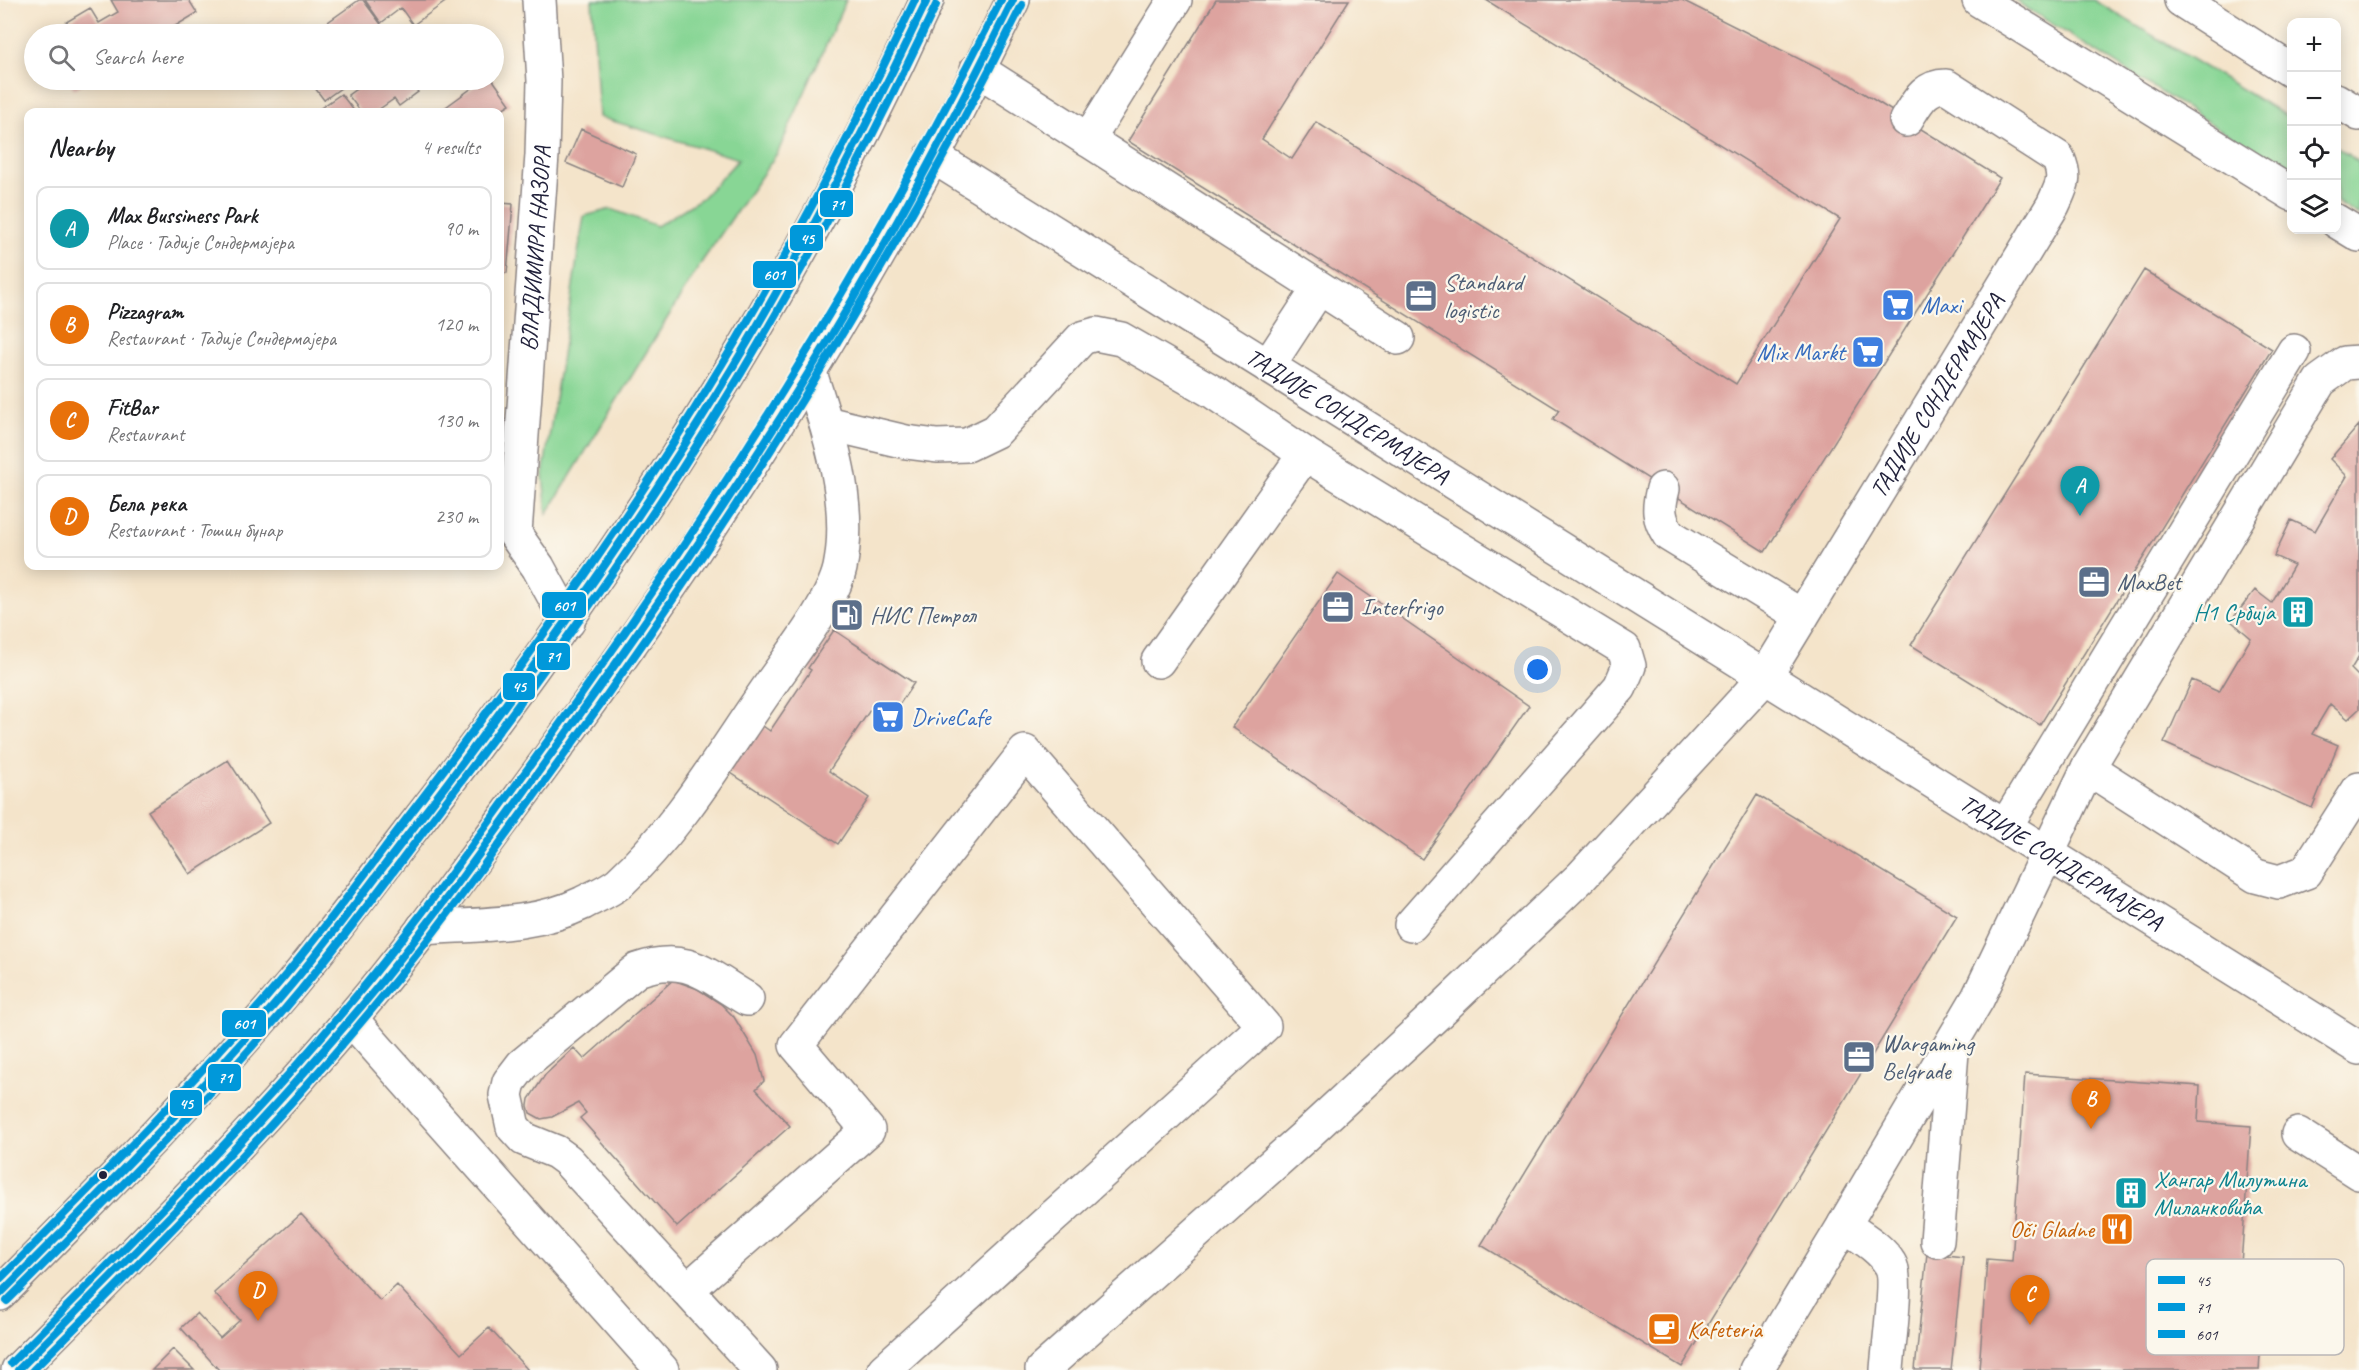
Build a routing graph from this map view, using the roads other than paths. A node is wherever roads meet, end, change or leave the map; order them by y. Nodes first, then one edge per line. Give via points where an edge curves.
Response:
1 (539, 0) edge
2 (927, 0) edge
3 (1012, 0) edge
4 (1175, 0) edge
5 (1979, 0) edge
6 (2181, 0) edge
7 (2287, 68) edge
8 (977, 69) junction
9 (2341, 103) edge
10 (2359, 114) edge
11 (1906, 120) dead end
12 (1088, 140) junction
13 (932, 156) junction
14 (2287, 191) edge
15 (2341, 224) edge
16 (2359, 235) edge
17 (1319, 288) junction
18 (1398, 338) dead end
19 (2294, 351) dead end
20 (2359, 362) edge
21 (1268, 366) junction
22 (810, 373) junction
23 (826, 423) junction
24 (1305, 454) junction
25 (1663, 489) dead end
26 (507, 523) edge
27 (1802, 616) junction
28 (568, 622) junction
29 (1158, 661) dead end
30 (1765, 677) junction
31 (2088, 768) junction
32 (2359, 789) edge
33 (2005, 827) junction
34 (2045, 853) junction
35 (1411, 925) dead end
36 (423, 928) junction
37 (747, 999) dead end
38 (351, 1019) junction
39 (1952, 1045) junction
40 (2359, 1048) edge
41 (2298, 1134) dead end
42 (2359, 1173) edge
43 (1844, 1225) junction
44 (1937, 1241) dead end
45 (687, 1290) junction
46 (0, 1294) edge
47 (18, 1370) edge
48 (662, 1370) edge
49 (760, 1370) edge
50 (884, 1370) edge
51 (1041, 1370) edge
52 (1756, 1370) edge
53 (1887, 1370) edge

1 - 26 main road, ВЛАДИМИРА НАЗОРА via 544,81 542,155
2 - 28 main road via 803,244 657,490
3 - 8 main road
4 - 12 main road
5 - 14 main road
6 - 7 main road
8 - 12 main road
8 - 13 main road
9 - 10 main road
11 - 27 main road, ТАДИЈЕ СОНДЕРМАЈЕРА via 1926,92 1932,87 1946,86 2058,158 2064,171 2063,182 2053,205
12 - 17 main road
13 - 21 main road, ТАДИЈЕ СОНДЕРМАЈЕРА
13 - 22 main road
15 - 16 main road
17 - 18 main road
17 - 21 main road
19 - 33 main road
20 - 31 main road via 2345,363 2320,381
21 - 30 main road, ТАДИЈЕ СОНДЕРМАЈЕРА
22 - 23 main road
22 - 36 main road via 614,671
23 - 24 main road via 906,442 967,445 996,431 1082,338 1096,334 1121,339 1215,393
23 - 36 main road via 843,506 839,571 797,646 675,821 617,884 581,904 534,920
24 - 29 main road
24 - 35 main road via 1624,649 1629,666 1620,687
25 - 27 main road via 1659,520 1669,535
26 - 28 main road, ВЛАДИМИРА НАЗОРА via 538,567
27 - 30 main road, ТАДИЈЕ СОНДЕРМАЈЕРА
28 - 46 main road via 292,984 144,1149
30 - 33 main road, ТАДИЈЕ СОНДЕРМАЈЕРА
30 - 51 main road via 1582,876 1305,1136
31 - 32 main road via 2256,876 2279,882 2306,872
31 - 34 main road
33 - 34 main road, ТАДИЈЕ СОНДЕРМАЈЕРА
34 - 39 main road via 1988,978
34 - 40 main road, ТАДИЈЕ СОНДЕРМАЈЕРА
36 - 38 main road
37 - 45 main road via 690,966 675,962 637,970 522,1065 509,1082 506,1095 509,1120 519,1134 567,1160
38 - 47 main road via 168,1221
38 - 48 main road
39 - 43 main road
39 - 44 main road
41 - 42 main road
43 - 52 main road
43 - 53 main road via 1879,1250 1892,1265
45 - 49 main road
45 - 50 main road via 868,1130 796,1045 1025,752 1264,1026

